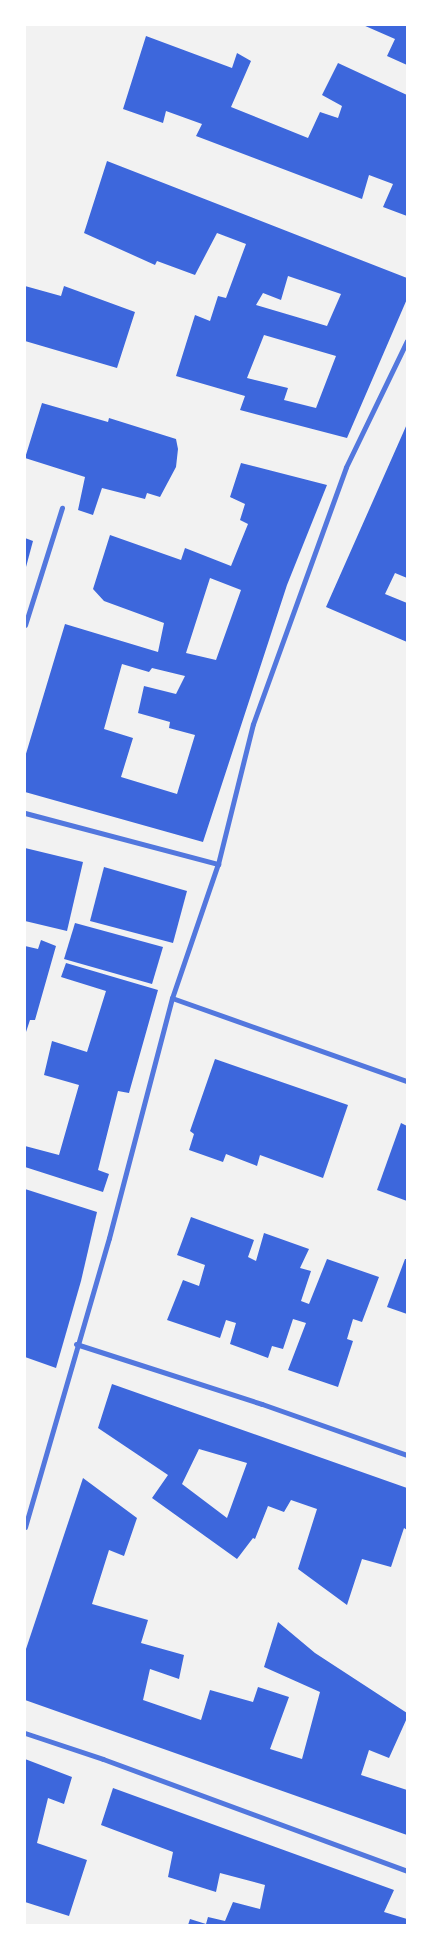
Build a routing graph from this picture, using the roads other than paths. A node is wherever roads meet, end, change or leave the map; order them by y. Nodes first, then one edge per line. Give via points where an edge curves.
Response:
1 (407, 341) edge
2 (62, 508) dead end
3 (25, 625) edge
4 (25, 813) edge
5 (218, 864) junction
6 (172, 998) junction
7 (407, 1081) edge
8 (76, 1344) junction
9 (407, 1455) edge
10 (25, 1527) edge
11 (25, 1733) edge
12 (407, 1871) edge

1 - 5 street via 346,467 253,724
2 - 3 street
4 - 5 street
5 - 6 street
6 - 7 street
6 - 8 street via 109,1238
8 - 9 street
8 - 10 street
11 - 12 street

